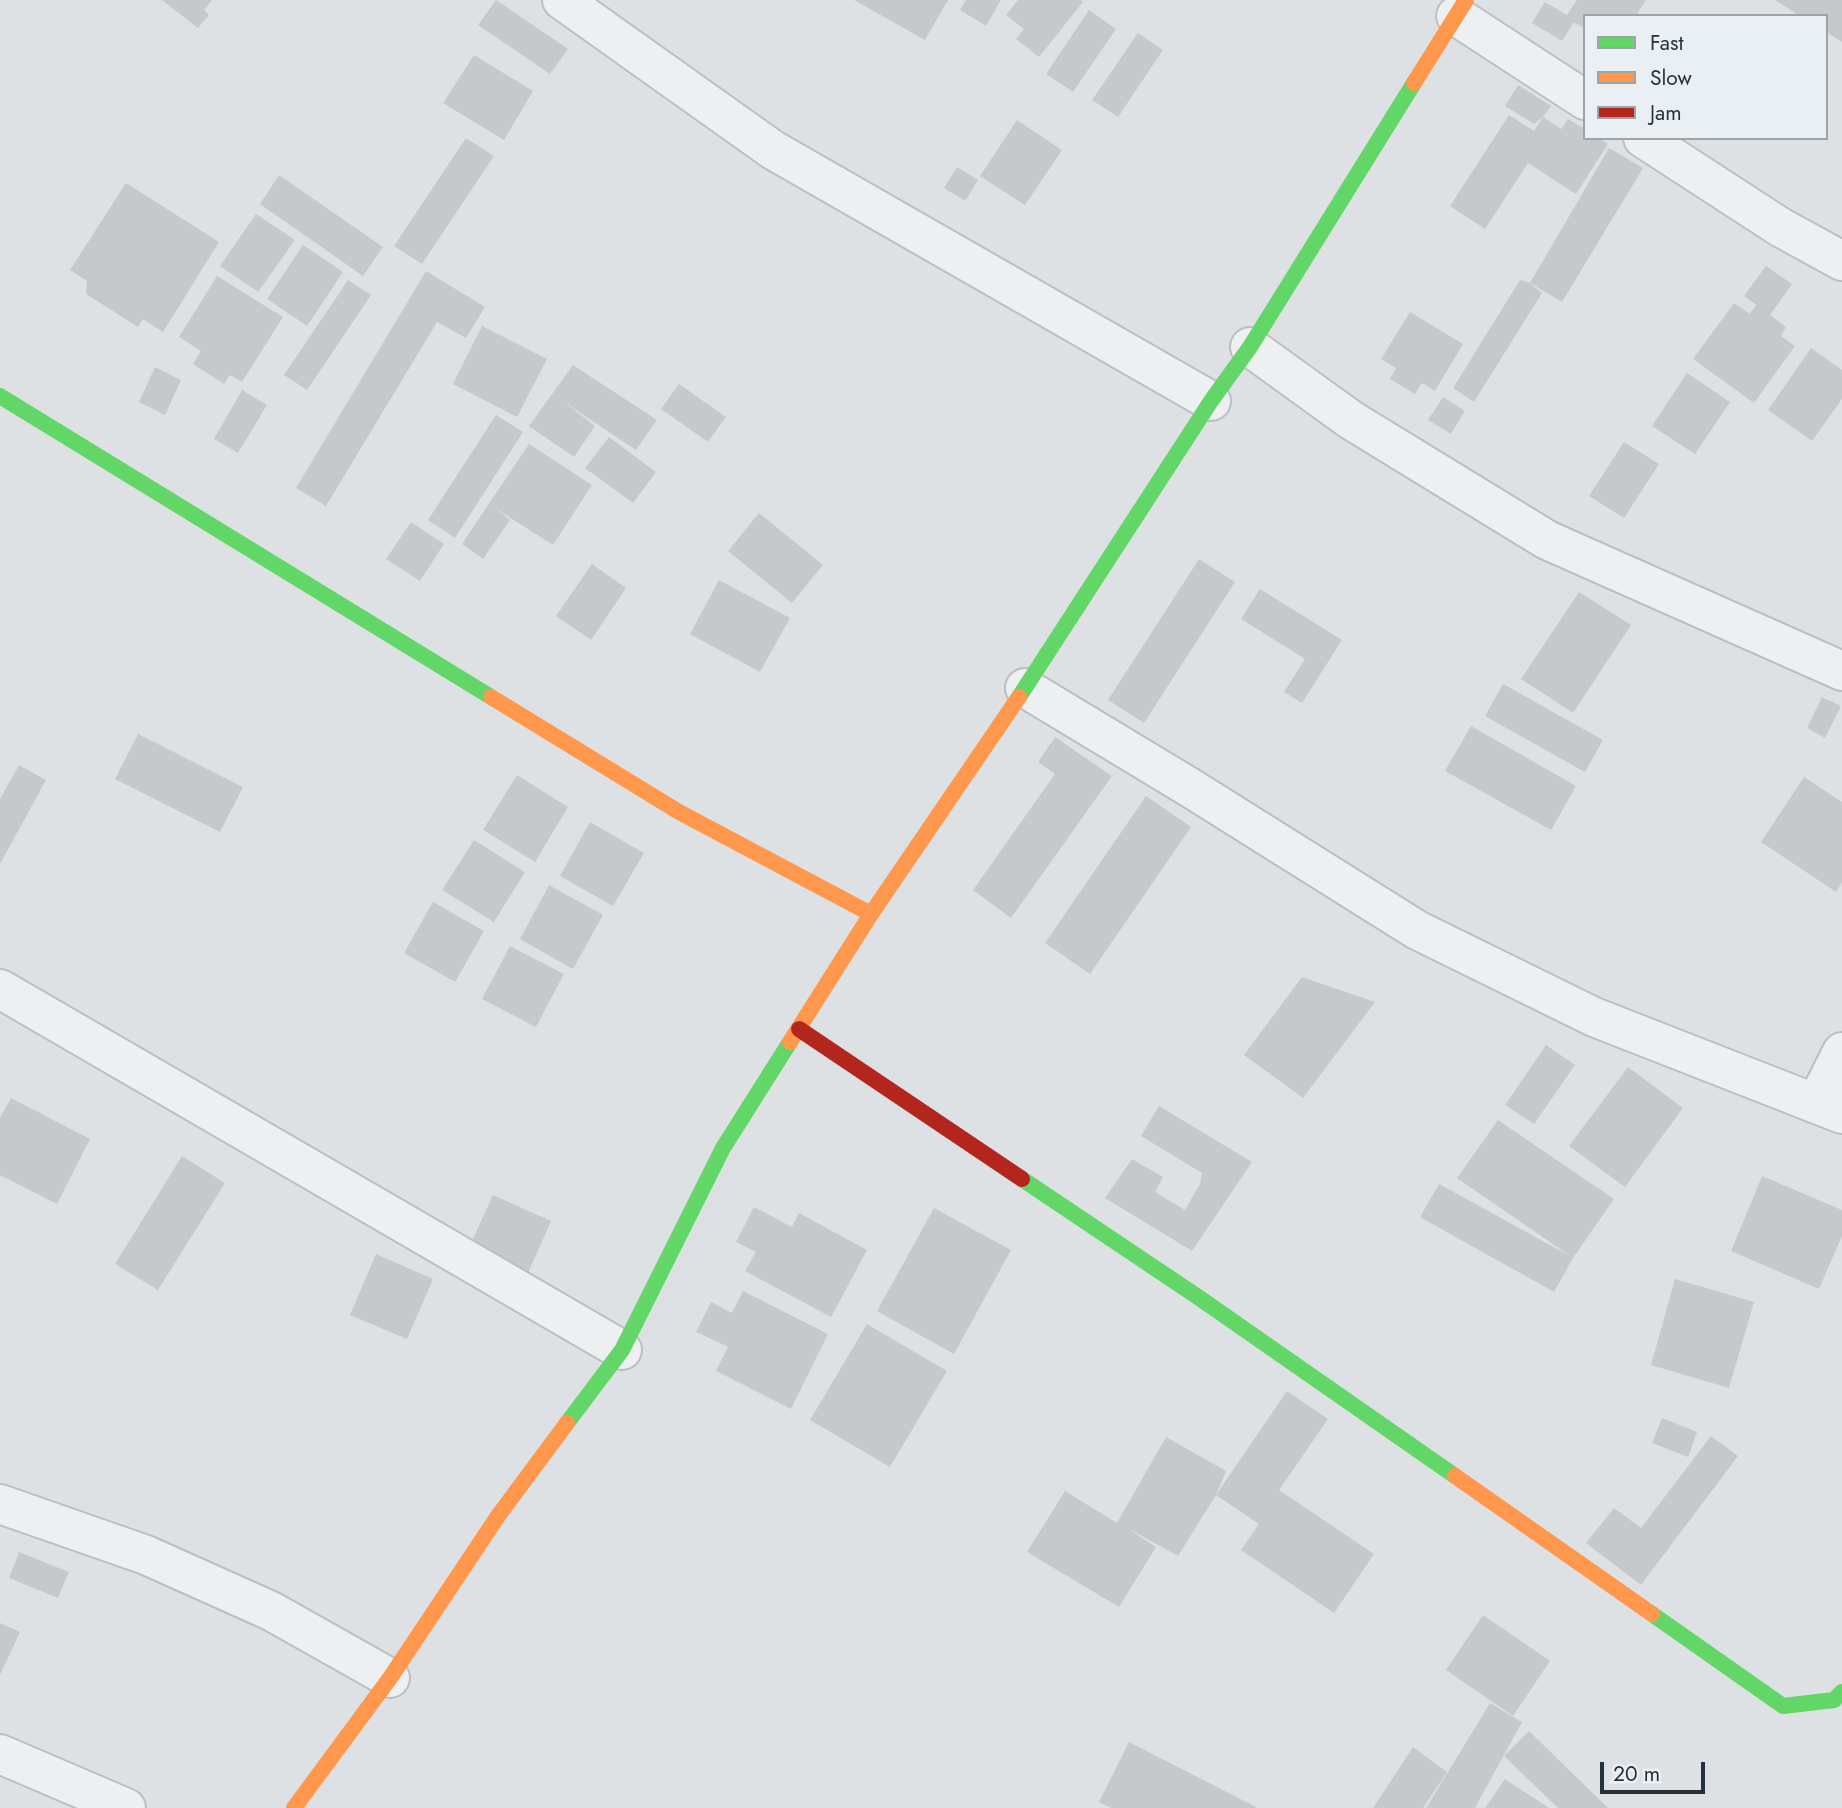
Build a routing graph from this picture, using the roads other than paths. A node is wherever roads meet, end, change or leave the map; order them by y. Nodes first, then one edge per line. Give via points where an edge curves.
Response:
1 (562, 0) edge
2 (1461, 8) edge
3 (1583, 99) edge
4 (1646, 140) edge
5 (1842, 261) edge
6 (1250, 347) junction
7 (0, 397) edge
8 (1211, 401) junction
9 (1842, 671) edge
10 (1025, 688) junction
11 (872, 914) junction
12 (0, 989) edge
13 (799, 1029) junction
14 (1842, 1052) edge
15 (1829, 1109) edge
16 (622, 1350) junction
17 (0, 1504) edge
18 (390, 1678) junction
19 (1842, 1692) edge
20 (0, 1754) edge
21 (127, 1808) edge
22 (294, 1808) edge

1 - 8 street via 773,150
2 - 3 street
2 - 6 street
4 - 5 street via 1780,228
6 - 8 street
6 - 9 street via 1351,420 1547,541
7 - 11 street via 679,812
8 - 10 street
10 - 11 street
10 - 15 street via 1417,930 1594,1017
11 - 13 street
12 - 16 street
13 - 16 street via 723,1148
13 - 19 street via 1232,1321 1783,1706 1834,1700
14 - 15 street
16 - 18 street via 498,1516
17 - 18 street via 146,1555 271,1611
18 - 22 street
20 - 21 street

